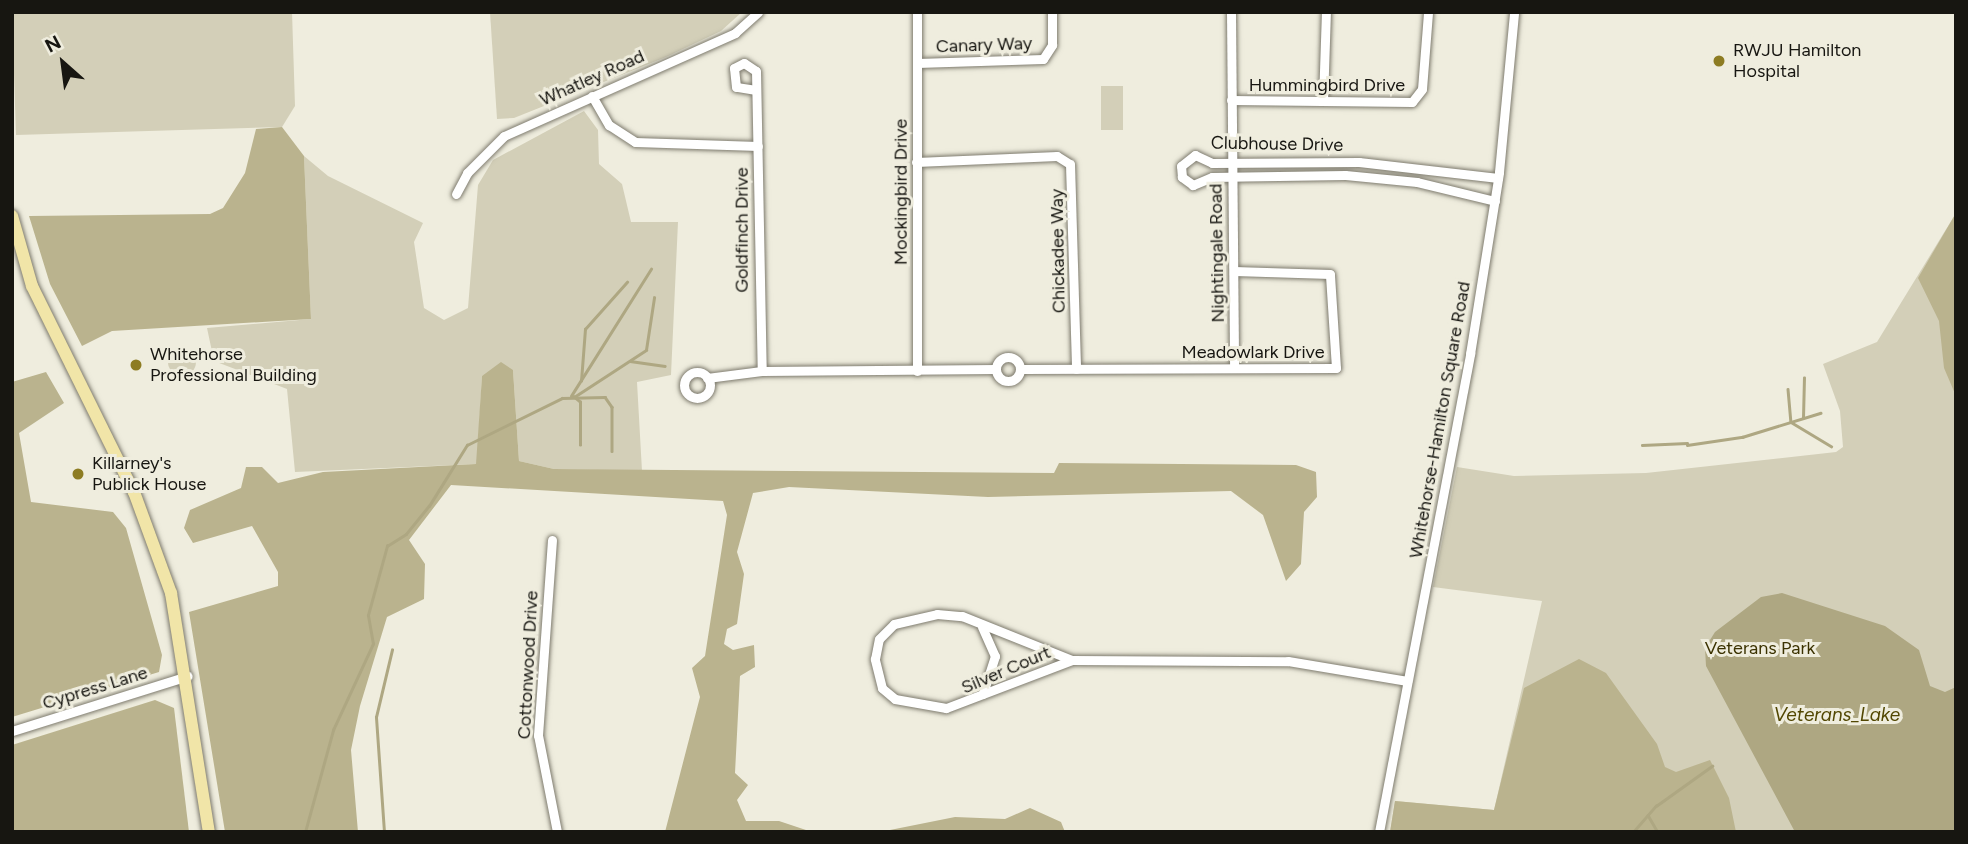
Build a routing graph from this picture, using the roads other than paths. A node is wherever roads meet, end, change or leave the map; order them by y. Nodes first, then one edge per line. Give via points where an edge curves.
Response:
1 (758, 12) edge
2 (917, 12) edge
3 (1052, 12) edge
4 (1231, 12) edge
5 (1326, 12) edge
6 (1428, 12) edge
7 (1514, 12) edge
8 (917, 63) junction
9 (756, 90) dead end
10 (592, 96) junction
11 (1231, 100) junction
12 (1323, 101) junction
13 (758, 146) junction
14 (916, 162) junction
15 (1232, 163) junction
16 (1408, 167) junction
17 (1441, 172) junction
18 (1232, 176) junction
19 (1498, 178) junction
20 (1406, 181) junction
21 (1439, 186) junction
22 (456, 194) dead end
23 (1494, 201) junction
24 (12, 216) edge
25 (1234, 271) junction
26 (1234, 368) junction
27 (996, 369) junction
28 (1021, 369) junction
29 (1076, 369) junction
30 (762, 371) junction
31 (917, 371) junction
32 (707, 378) dead end
33 (552, 540) dead end
34 (981, 626) junction
35 (1072, 660) junction
36 (188, 676) junction
37 (1407, 681) junction
38 (983, 694) junction
39 (12, 731) edge
40 (209, 832) edge
41 (557, 832) edge
42 (1379, 832) edge

1 - 10 street, Whatley Road via 735,33
2 - 8 street, Mockingbird Drive
3 - 8 street, Canary Way via 1052,46 1042,59
4 - 11 street, Nightingale Road
5 - 12 street
6 - 12 street, Hummingbird Drive via 1420,97 1404,105
7 - 19 street, Whitehorse-Hamilton Square Road
8 - 14 street, Mockingbird Drive
9 - 13 street, Goldfinch Drive
10 - 13 street via 610,125 635,142
10 - 22 street, Whatley Road via 504,136 467,173
11 - 12 street, Hummingbird Drive
11 - 15 street, Nightingale Road
13 - 30 street, Goldfinch Drive
14 - 29 street, Chickadee Way via 1058,156 1070,164
14 - 31 street, Mockingbird Drive
15 - 16 street, Clubhouse Drive
15 - 18 street, Nightingale Road
15 - 18 street, Clubhouse Drive via 1195,155 1181,171 1193,185
16 - 17 street, Clubhouse Drive
16 - 20 street
17 - 19 street, Clubhouse Drive
17 - 21 street
18 - 20 street, Clubhouse Drive
18 - 25 street, Nightingale Road
19 - 23 street, Whitehorse-Hamilton Square Road
20 - 21 street, Clubhouse Drive
21 - 23 street, Clubhouse Drive
23 - 37 street, Whitehorse-Hamilton Square Road
24 - 36 main road via 41,306 148,524 180,624
25 - 26 street, Nightingale Road
25 - 26 street, Meadowlark Drive via 1330,274 1336,368
26 - 29 street, Meadowlark Drive
27 - 28 street, Meadowlark Drive via 1008,357
27 - 28 street, Meadowlark Drive via 1008,382
27 - 31 street, Meadowlark Drive
28 - 29 street, Meadowlark Drive
30 - 31 street, Meadowlark Drive
30 - 32 street, Meadowlark Drive
33 - 41 street, Cottonwood Drive via 538,734
34 - 35 street, Silver Court
34 - 38 street via 995,656
34 - 38 street, Silver Court via 950,614 903,619 879,639 875,659 882,688 909,706 959,706
35 - 37 street, Silver Court via 1288,661
35 - 38 street, Silver Court
36 - 39 street, Cypress Lane
36 - 40 main road
37 - 42 street, Whitehorse-Hamilton Square Road

